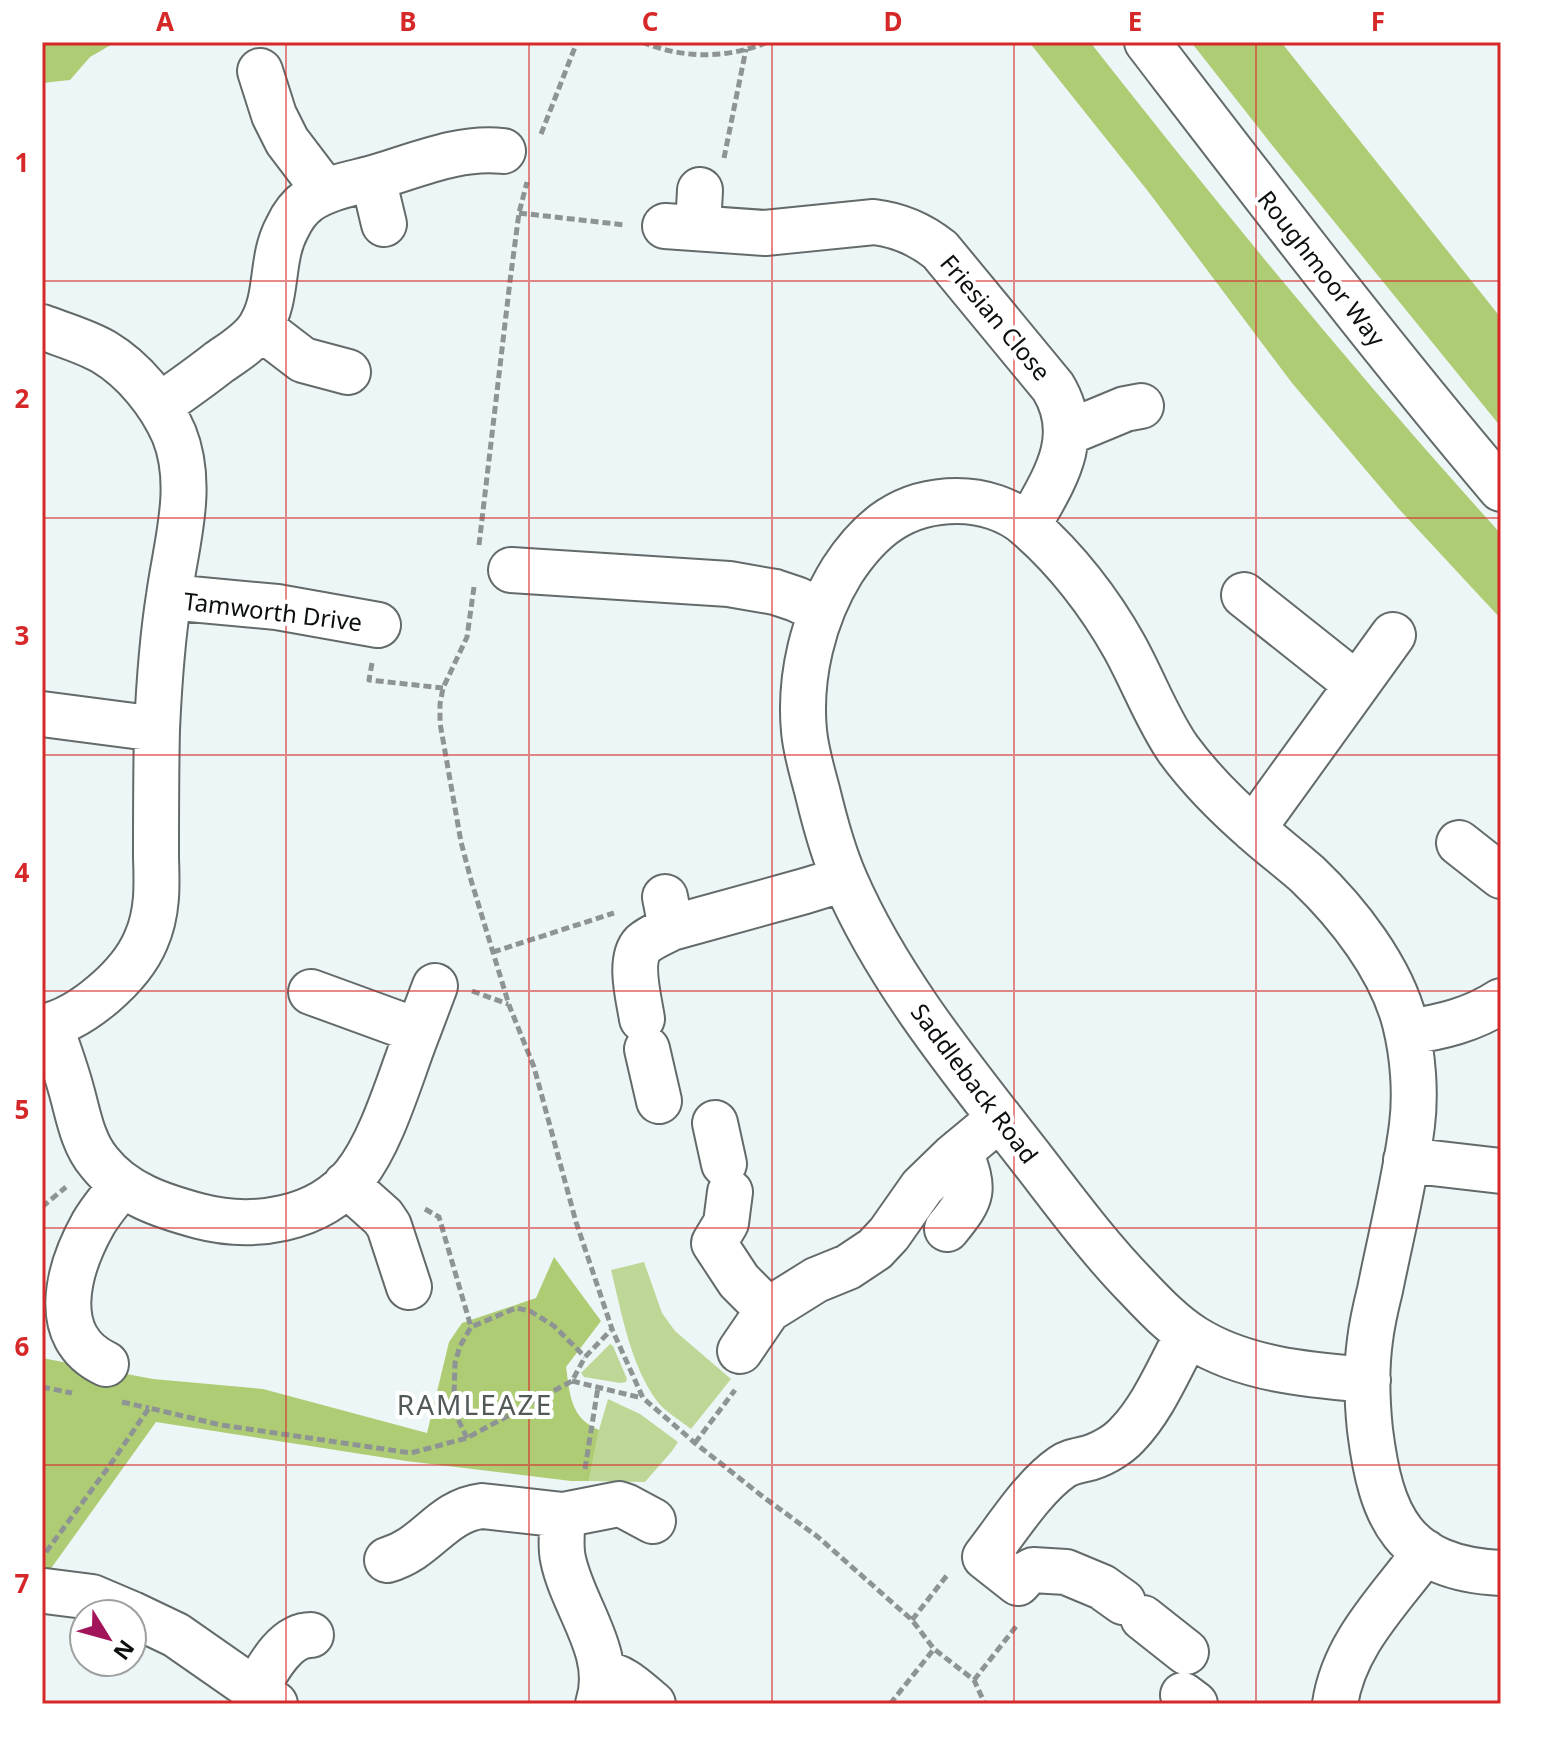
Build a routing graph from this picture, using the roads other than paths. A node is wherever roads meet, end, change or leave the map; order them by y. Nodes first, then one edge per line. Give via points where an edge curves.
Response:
1 (1147, 42) edge
2 (260, 71) dead end
3 (522, 159) road end
4 (392, 172) junction
5 (325, 191) junction
6 (688, 215) road end
7 (384, 224) dead end
8 (260, 327) junction
9 (44, 335) edge
10 (348, 372) dead end
11 (159, 406) junction
12 (1141, 406) dead end
13 (1067, 433) junction
14 (1501, 489) edge
15 (1028, 526) junction
16 (488, 567) road end
17 (1244, 595) dead end
18 (169, 597) junction
19 (822, 611) junction
20 (378, 625) road end
21 (1393, 635) dead end
22 (1356, 684) junction
23 (42, 714) edge
24 (157, 729) junction
25 (1253, 829) junction
26 (1459, 843) dead end
27 (1501, 876) edge
28 (844, 879) junction
29 (435, 986) dead end
30 (311, 992) dead end
31 (1501, 1001) edge
32 (46, 1026) edge
33 (418, 1031) junction
34 (1408, 1032) junction
35 (659, 1101) dead end
36 (1000, 1118) junction
37 (715, 1123) dead end
38 (960, 1151) junction
39 (1406, 1160) junction
40 (1501, 1171) edge
41 (122, 1184) junction
42 (346, 1184) junction
43 (947, 1229) dead end
44 (409, 1287) dead end
45 (768, 1310) junction
46 (1188, 1334) junction
47 (740, 1351) road end
48 (106, 1364) dead end
49 (1368, 1380) junction
50 (580, 1512) junction
51 (653, 1521) dead end
52 (1425, 1552) junction
53 (387, 1560) dead end
54 (1501, 1573) edge
55 (44, 1574) edge
56 (115, 1598) edge
57 (148, 1622) edge
58 (311, 1635) dead end
59 (1186, 1652) dead end
60 (600, 1689) edge
61 (265, 1698) edge
62 (653, 1704) edge
63 (1335, 1704) edge

1 - 14 street, Roughmoor Way
2 - 5 street via 287,141
3 - 4 street via 487,149 467,151
4 - 5 street
4 - 7 street
5 - 8 street via 307,201 285,231 273,295
6 - 13 street, Friesian Close via 765,233 874,222 925,238 1053,387 1062,401
8 - 10 street via 303,360
8 - 11 street
9 - 11 street, Tamworth Drive via 84,342 105,353
11 - 18 street, Tamworth Drive via 174,435 183,482
12 - 13 street
13 - 15 street, Friesian Close via 1057,474
15 - 19 street, Saddleback Road via 978,502 911,509 866,538
15 - 25 street, Saddleback Road via 1082,584 1116,633 1179,750
16 - 19 street via 566,556 751,587
17 - 22 street
18 - 20 street, Tamworth Drive via 277,607
18 - 24 street, Tamworth Drive
19 - 28 street, Saddleback Road via 808,658 804,731
21 - 22 street
22 - 25 street
23 - 24 street
24 - 32 street, Tamworth Drive via 158,888 148,937 110,989
25 - 34 street, Saddleback Road via 1306,873 1362,937 1391,987
26 - 27 street
28 - 35 street via 805,891 668,913 642,945 635,967
28 - 36 street, Saddleback Road via 893,970
29 - 33 street
30 - 33 street
31 - 34 street via 1445,1026
32 - 41 street via 88,1146
33 - 42 street via 373,1148
34 - 39 street, Saddleback Road via 1414,1096
36 - 38 street
36 - 46 street, Saddleback Road via 1102,1249
37 - 45 street via 727,1178 726,1223 714,1243 739,1281
38 - 43 street via 969,1176 967,1203
38 - 45 street via 922,1187 875,1249
39 - 40 street
39 - 49 street, Saddleback Road via 1370,1340
41 - 42 street via 168,1207 248,1222 298,1213
41 - 48 street via 94,1222 69,1288 69,1319 76,1338
42 - 44 street via 389,1226
45 - 47 street
46 - 49 street, Saddleback Road via 1255,1363
46 - 59 street via 1125,1438 1054,1473 985,1557 1018,1583 1033,1570 1066,1572 1102,1587
49 - 52 street, Saddleback Road via 1381,1491 1401,1533
50 - 51 street via 619,1504
50 - 53 street via 470,1507 407,1553
50 - 60 street via 562,1556 595,1643
52 - 54 street, Saddleback Road via 1470,1570
52 - 63 street via 1356,1643
55 - 56 street via 95,1580
57 - 61 street via 176,1635
58 - 61 street via 294,1638 282,1651
60 - 62 street via 615,1675

